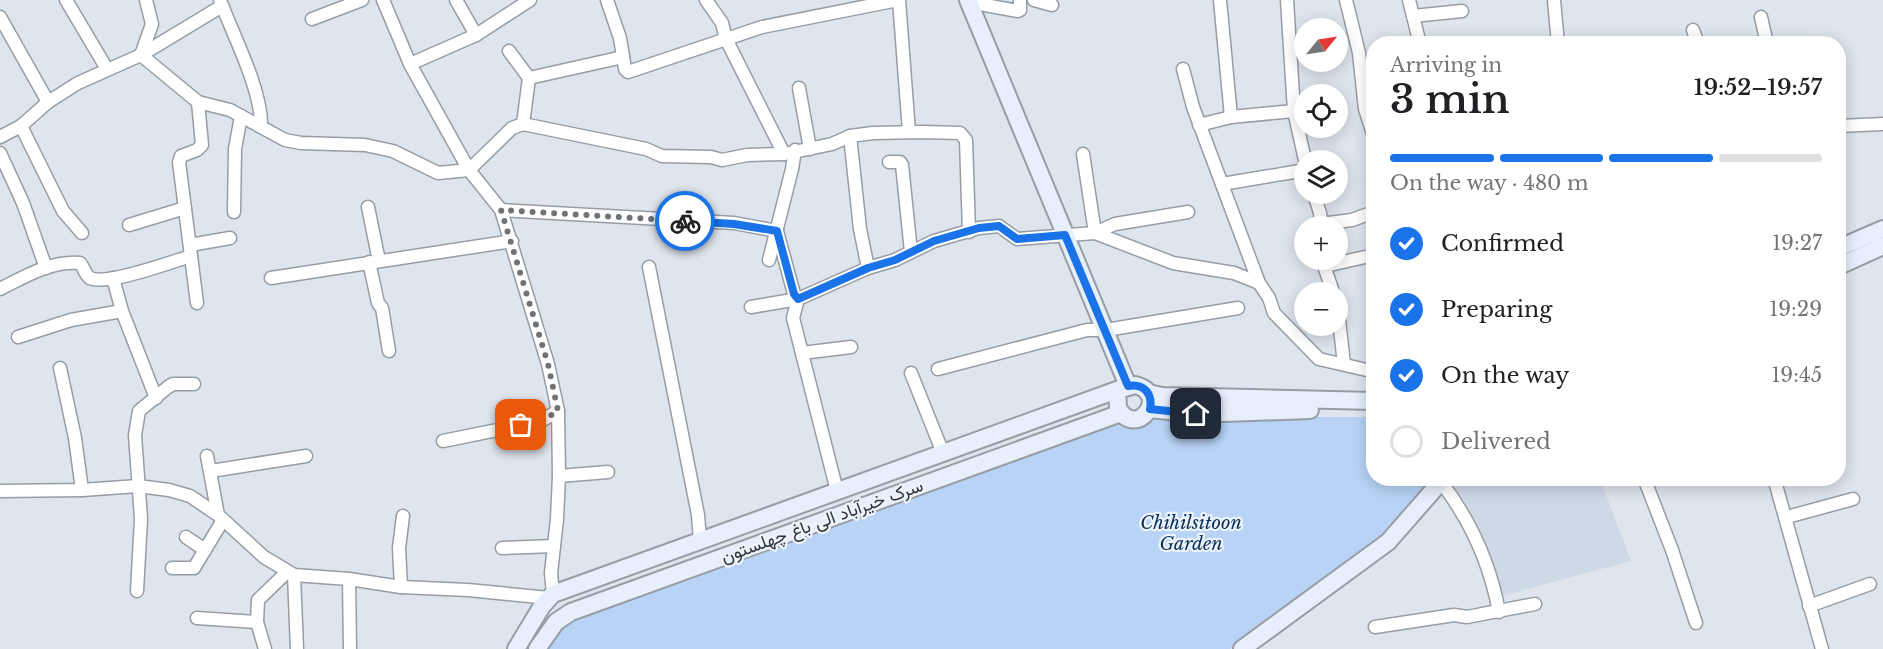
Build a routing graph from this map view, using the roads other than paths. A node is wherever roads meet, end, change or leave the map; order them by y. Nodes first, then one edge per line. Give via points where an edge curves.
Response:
1 (66, 0) edge
2 (146, 0) edge
3 (362, 0) edge
4 (383, 0) edge
5 (456, 0) edge
6 (530, 0) edge
7 (607, 0) edge
8 (706, 0) edge
9 (898, 0) edge
10 (1020, 0) edge
11 (1034, 0) edge
12 (1220, 0) edge
13 (1287, 0) edge
14 (1346, 0) edge
15 (1409, 0) edge
16 (1554, 0) edge
17 (968, 1) edge
18 (221, 3) edge
19 (1052, 5) dead end
20 (1462, 11) dead end
21 (1413, 16) junction
22 (0, 17) edge
23 (1761, 17) dead end
24 (312, 19) dead end
25 (1693, 30) dead end
26 (476, 35) junction
27 (1418, 36) edge
28 (1557, 36) edge
29 (1695, 36) edge
30 (1765, 36) edge
31 (726, 39) junction
32 (509, 51) dead end
33 (141, 55) junction
34 (623, 57) junction
35 (410, 64) junction
36 (107, 69) junction
37 (1183, 69) dead end
38 (529, 78) junction
39 (799, 88) dead end
40 (48, 102) junction
41 (198, 102) junction
42 (1294, 111) joint
43 (1366, 112) edge
44 (241, 116) junction
45 (1230, 117) junction
46 (523, 124) junction
47 (1883, 124) edge
48 (1199, 125) junction
49 (21, 126) junction
50 (261, 126) junction
51 (1846, 126) edge
52 (909, 132) junction
53 (850, 136) junction
54 (0, 137) edge
55 (810, 149) junction
56 (789, 152) junction
57 (0, 153) edge
58 (1083, 154) dead end
59 (889, 162) dead end
60 (1294, 168) edge
61 (469, 170) junction
62 (1222, 184) junction
63 (368, 207) dead end
64 (185, 208) junction
65 (501, 210) junction
66 (234, 212) dead end
67 (1188, 212) dead end
68 (1366, 215) edge
69 (1348, 221) edge
70 (129, 225) dead end
71 (1883, 229) edge
72 (777, 231) junction
73 (969, 232) junction
74 (82, 233) dead end
75 (1095, 233) junction
76 (1065, 235) junction
77 (231, 238) dead end
78 (512, 241) junction
79 (1846, 245) edge
80 (1883, 246) edge
81 (190, 250) junction
82 (911, 252) junction
83 (1366, 256) edge
84 (1348, 259) edge
85 (769, 260) dead end
86 (374, 261) junction
87 (1846, 263) edge
88 (649, 267) dead end
89 (46, 268) junction
90 (868, 268) junction
91 (113, 278) junction
92 (272, 278) dead end
93 (1259, 283) junction
94 (0, 288) edge
95 (798, 299) junction
96 (197, 303) dead end
97 (752, 307) dead end
98 (1238, 308) dead end
99 (122, 311) junction
100 (1106, 330) junction
101 (1341, 336) edge
102 (18, 337) dead end
103 (851, 347) dead end
104 (389, 351) dead end
105 (802, 353) junction
106 (1344, 364) junction
107 (60, 368) dead end
108 (938, 369) dead end
109 (1366, 370) edge
110 (912, 373) dead end
111 (194, 384) dead end
112 (1123, 388) junction
113 (156, 398) junction
114 (1149, 401) junction
115 (1366, 401) edge
116 (1366, 409) edge
117 (558, 411) junction
118 (1121, 413) junction
119 (443, 441) dead end
120 (943, 453) junction
121 (207, 456) dead end
122 (306, 456) dead end
123 (211, 471) junction
124 (608, 472) dead end
125 (560, 476) junction
126 (138, 486) junction
127 (1437, 486) edge
128 (1446, 486) edge
129 (1647, 486) edge
130 (1777, 486) edge
131 (82, 490) junction
132 (837, 490) junction
133 (0, 491) edge
134 (1852, 499) dead end
135 (403, 516) dead end
136 (221, 518) junction
137 (1787, 518) junction
138 (186, 537) dead end
139 (700, 540) junction
140 (554, 546) junction
141 (502, 548) dead end
142 (205, 550) junction
143 (172, 568) dead end
144 (291, 574) junction
145 (349, 579) junction
146 (1870, 584) dead end
147 (401, 587) junction
148 (137, 591) dead end
149 (551, 596) junction
150 (1535, 604) dead end
151 (1809, 606) junction
152 (1499, 612) junction
153 (197, 618) dead end
154 (256, 622) junction
155 (1696, 623) dead end
156 (1375, 627) dead end
157 (265, 649) edge
158 (297, 649) edge
159 (350, 649) edge
160 (516, 649) edge
161 (537, 649) edge
162 (1242, 649) edge
163 (1822, 649) edge

1 - 36 street
2 - 33 street via 152,24
3 - 24 street
4 - 35 street
5 - 26 street
6 - 26 street
7 - 34 street
8 - 31 street via 722,23
9 - 31 street via 762,27
9 - 52 street
10 - 17 street via 1018,11
11 - 19 street
12 - 45 street
13 - 42 street
14 - 43 street via 1359,53
15 - 21 street
16 - 28 street
17 - 76 main road
18 - 33 street
18 - 50 street via 249,74
20 - 21 street
21 - 27 street
22 - 40 street
23 - 30 street
25 - 29 street
26 - 35 street
31 - 34 street via 628,72
31 - 56 street
32 - 38 street
33 - 36 street
33 - 41 street
34 - 38 street
35 - 61 street
36 - 40 street
37 - 48 street
38 - 46 street
39 - 55 street
40 - 49 street
41 - 44 street
41 - 64 street via 202,145 181,156 179,162
42 - 45 street
44 - 50 street
44 - 66 street
45 - 48 street
46 - 56 street via 662,156 722,160
46 - 61 street via 512,128
47 - 51 street
48 - 62 street
49 - 54 street
49 - 74 street via 63,211
50 - 61 street via 285,140 364,145 393,151 438,173
52 - 53 street
52 - 73 street via 964,135
53 - 55 street
53 - 90 street
55 - 56 street
56 - 72 street
57 - 89 street
58 - 75 street
59 - 82 street via 902,165
60 - 62 street
61 - 65 street
62 - 93 street
63 - 86 street
64 - 70 street
64 - 81 street
65 - 72 street via 734,224
65 - 78 street
67 - 75 street via 1115,224
68 - 69 street
71 - 79 main road
72 - 85 street
72 - 95 street
73 - 76 street via 999,226 1017,239
73 - 82 street
75 - 76 street
75 - 93 street via 1173,263 1234,273
76 - 100 main road
77 - 81 street
78 - 86 street
78 - 117 street
80 - 87 main road
81 - 91 street
81 - 96 street
82 - 90 street
83 - 84 street
86 - 92 street
86 - 104 street
88 - 139 street
89 - 91 street via 80,263 91,279
89 - 94 street
90 - 95 street
91 - 99 street
93 - 106 street via 1274,313 1319,359
95 - 97 street
95 - 105 street via 793,318
98 - 100 street
99 - 102 street via 72,320
99 - 113 street
100 - 108 street via 1087,330
100 - 112 main road
101 - 106 street
103 - 105 street
105 - 132 street
106 - 109 street
107 - 131 street
110 - 120 street
111 - 113 street via 173,384
112 - 114 main road via 1140,386
112 - 118 main road via 1116,402
112 - 120 main road
113 - 126 street via 140,411 135,435
114 - 115 main road via 1162,396
114 - 116 main road via 1196,414
114 - 118 main road via 1142,417 1125,417
117 - 119 street via 541,421
117 - 125 street
118 - 161 main road, سرک خیرآباد الی باغ چهلستون via 571,612 556,622
120 - 132 main road
121 - 123 street
122 - 123 street
123 - 136 street
124 - 125 street
125 - 140 street
126 - 131 street
126 - 136 street via 190,496
126 - 148 street via 141,519
127 - 162 main road via 1388,542
128 - 152 street via 1480,543
129 - 155 street
130 - 137 street
131 - 133 street
132 - 139 main road
134 - 137 street
135 - 147 street via 399,548
136 - 142 street
136 - 144 street via 264,557
137 - 151 street
138 - 142 street
139 - 149 main road
140 - 141 street
140 - 149 street
142 - 143 street via 194,568
144 - 145 street
144 - 154 street via 258,600
144 - 158 street
145 - 147 street
145 - 159 street
146 - 151 street
147 - 149 street
149 - 160 main road
150 - 152 street
151 - 163 street
152 - 156 street
153 - 154 street
154 - 157 street

